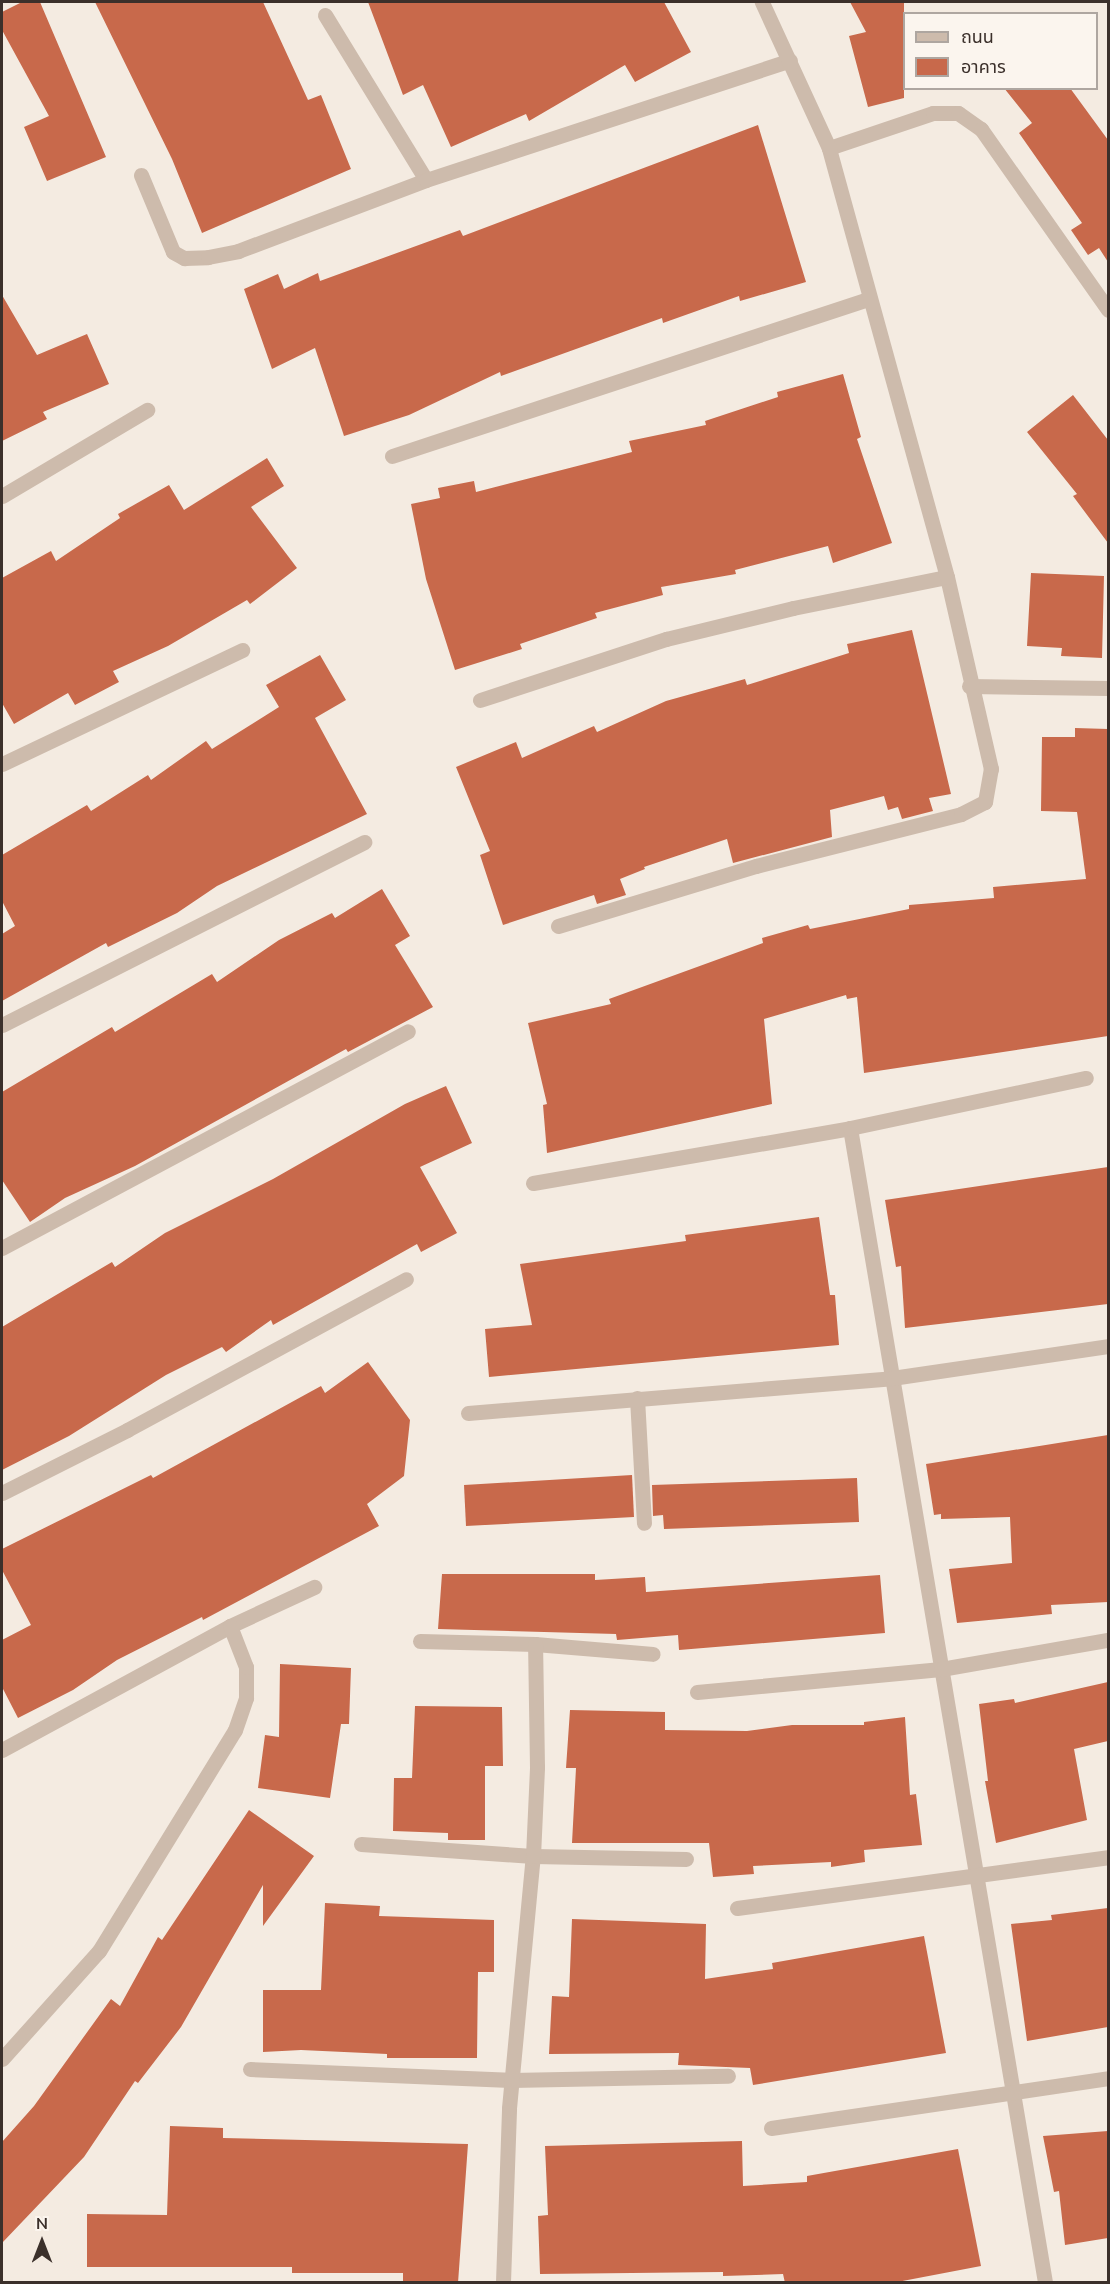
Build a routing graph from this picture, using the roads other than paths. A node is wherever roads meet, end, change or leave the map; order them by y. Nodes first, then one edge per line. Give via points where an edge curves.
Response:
1 (762, 2) edge
2 (325, 15) dead end
3 (790, 60) junction
4 (829, 148) junction
5 (141, 175) dead end
6 (426, 180) junction
7 (868, 298) junction
8 (1108, 310) edge
9 (147, 410) dead end
10 (392, 456) dead end
11 (2, 496) edge
12 (947, 577) junction
13 (242, 650) dead end
14 (969, 686) junction
15 (1108, 688) edge
16 (480, 700) dead end
17 (2, 764) edge
18 (364, 842) dead end
19 (558, 926) dead end
20 (2, 1025) edge
21 (408, 1031) dead end
22 (1086, 1078) dead end
23 (850, 1128) junction
24 (533, 1183) dead end
25 (2, 1248) edge
26 (406, 1279) dead end
27 (1108, 1346) edge
28 (892, 1378) junction
29 (637, 1398) junction
30 (468, 1413) dead end
31 (2, 1492) edge
32 (644, 1523) dead end
33 (314, 1587) dead end
34 (230, 1626) junction
35 (1108, 1640) edge
36 (420, 1641) dead end
37 (536, 1644) junction
38 (653, 1654) dead end
39 (941, 1669) junction
40 (697, 1692) dead end
41 (2, 1750) edge
42 (361, 1844) dead end
43 (533, 1856) junction
44 (1108, 1857) edge
45 (686, 1859) dead end
46 (976, 1875) junction
47 (737, 1908) dead end
48 (2, 2059) edge
49 (250, 2069) dead end
50 (728, 2076) dead end
51 (1108, 2079) edge
52 (511, 2080) junction
53 (1013, 2092) junction
54 (771, 2128) dead end
55 (503, 2283) edge
56 (1045, 2283) edge

1 - 3 street
2 - 6 street
3 - 4 street
3 - 6 street
4 - 7 street
4 - 8 street via 933,113 958,113 981,129
5 - 6 street via 163,234 173,252 184,258 238,251
7 - 10 street
7 - 12 street
9 - 11 street
12 - 14 street
12 - 16 street via 666,639
13 - 17 street
14 - 15 street
14 - 19 street via 991,769 985,802 961,814 756,866
18 - 20 street
21 - 25 street
22 - 23 street
23 - 24 street
23 - 28 street
26 - 31 street via 127,1430
27 - 28 street
28 - 29 street
28 - 39 street
29 - 30 street
29 - 32 street
33 - 34 street
34 - 41 street
34 - 48 street via 246,1667 246,1698 235,1730 99,1951
35 - 39 street
36 - 37 street
37 - 38 street
37 - 43 street
39 - 40 street
39 - 46 street
42 - 43 street
43 - 45 street
43 - 52 street
44 - 46 street
46 - 47 street
46 - 53 street
49 - 52 street
50 - 52 street
51 - 53 street
52 - 55 street
53 - 54 street
53 - 56 street

